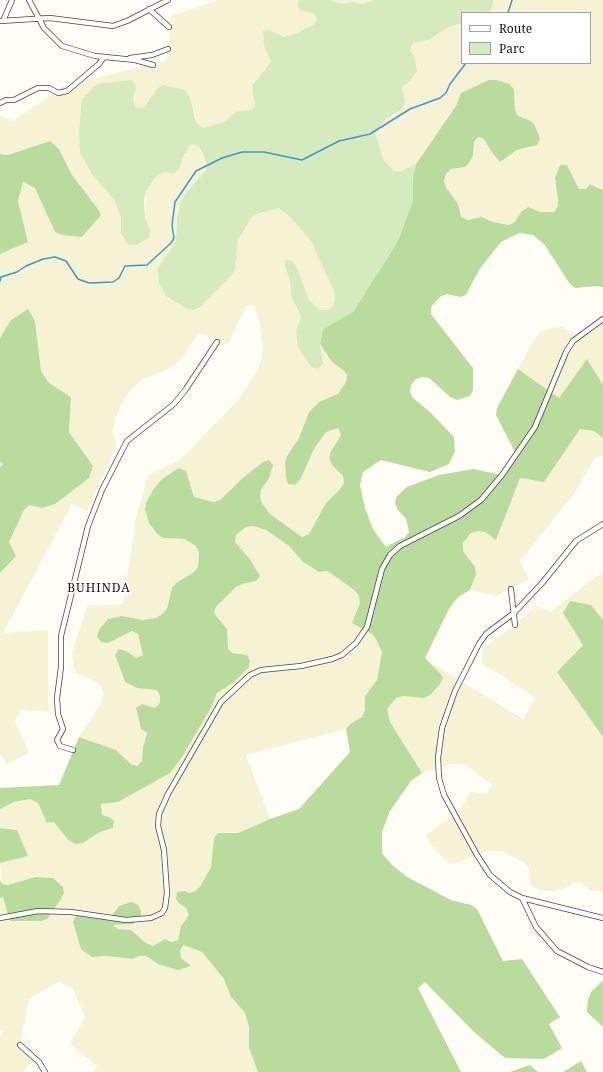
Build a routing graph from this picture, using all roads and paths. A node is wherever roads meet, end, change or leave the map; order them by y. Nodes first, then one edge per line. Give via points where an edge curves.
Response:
1 (12, 0) edge
2 (29, 0) edge
3 (168, 0) edge
4 (149, 9) junction
5 (38, 18) junction
6 (2, 21) edge
7 (169, 27) dead end
8 (168, 49) dead end
9 (104, 57) junction
10 (125, 58) junction
11 (152, 65) dead end
12 (0, 103) edge
13 (603, 319) edge
14 (217, 342) dead end
15 (603, 524) edge
16 (510, 589) dead end
17 (514, 613) junction
18 (515, 624) dead end
19 (73, 750) dead end
20 (522, 898) junction
21 (0, 918) edge
22 (603, 918) edge
23 (603, 972) edge
24 (20, 1045) dead end
25 (45, 1072) edge

1 - 6 street
2 - 5 street
3 - 4 street
4 - 5 street via 113,26 105,27 54,18
4 - 7 street
5 - 6 street
5 - 9 street via 62,46
8 - 10 street via 152,55
9 - 10 street
9 - 12 street via 67,92 58,93 49,88 38,88 14,100
10 - 11 street
13 - 21 street via 573,341 535,427 502,475 481,500 460,516 400,546 390,555 382,570 367,627 356,643 342,655 332,659 250,674 221,702 159,814 158,826 164,850 166,893 162,913 151,918 126,920 71,912 38,911
14 - 19 street via 174,404 126,440 88,526 61,636 57,698 58,714 63,729 57,740 60,746
15 - 17 street via 576,541
16 - 17 street
17 - 18 street
17 - 20 street via 486,634 455,691 442,728 438,778 477,855 494,878 510,892
20 - 22 street
20 - 23 street via 536,927 557,951
24 - 25 street via 39,1062

